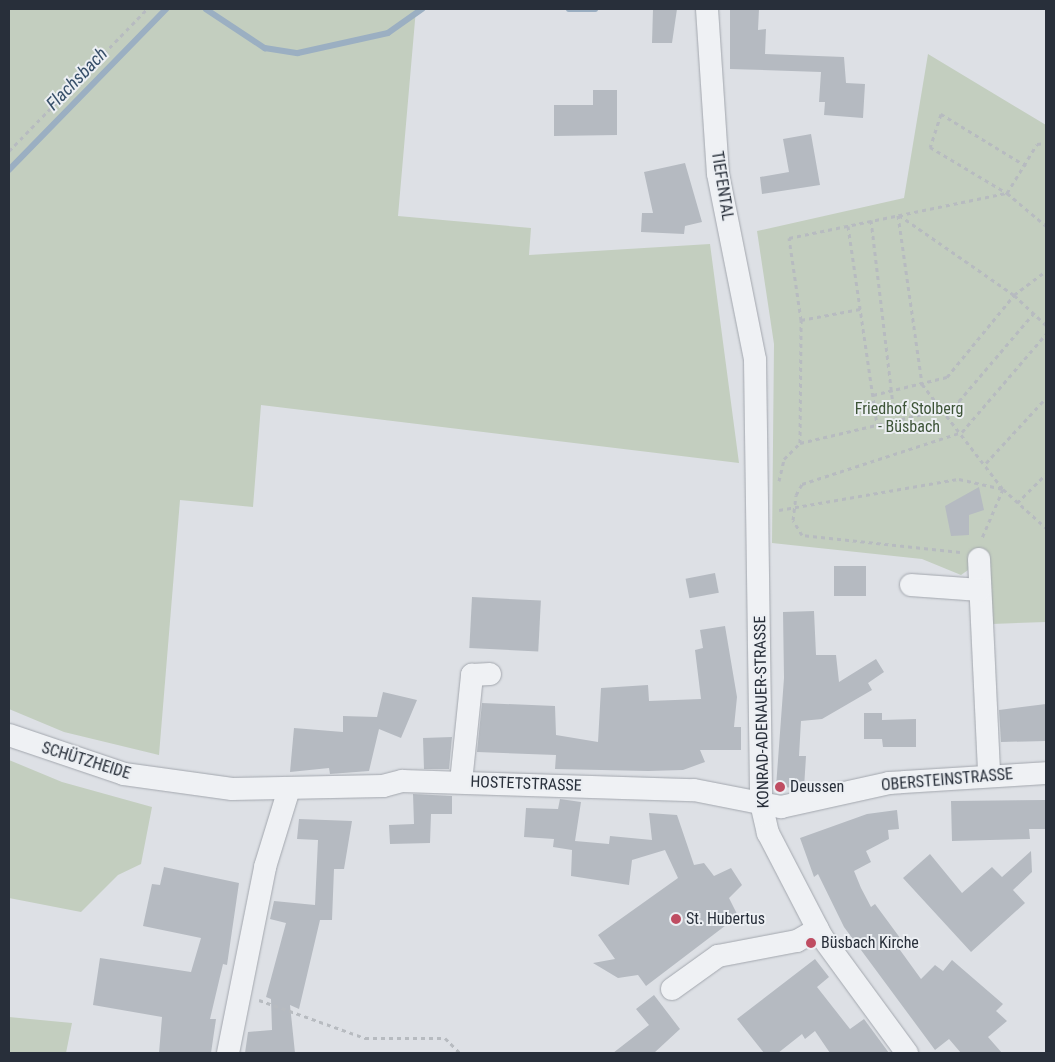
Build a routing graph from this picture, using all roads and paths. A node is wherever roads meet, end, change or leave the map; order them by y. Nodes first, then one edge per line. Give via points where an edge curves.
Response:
1 (147, 9) edge
2 (707, 9) edge
3 (1046, 143) edge
4 (9, 151) edge
5 (1026, 166) junction
6 (1007, 193) junction
7 (898, 215) junction
8 (871, 220) junction
9 (848, 226) junction
10 (1046, 226) edge
11 (1046, 271) edge
12 (1014, 294) junction
13 (860, 308) junction
14 (1033, 314) junction
15 (801, 320) junction
16 (1046, 325) edge
17 (1046, 334) edge
18 (755, 360) joint
19 (922, 384) junction
20 (891, 392) junction
21 (872, 395) junction
22 (1046, 398) edge
23 (944, 409) junction
24 (895, 422) junction
25 (877, 426) junction
26 (962, 432) junction
27 (800, 443) junction
28 (986, 463) junction
29 (1046, 474) edge
30 (1003, 489) junction
31 (778, 492) dead end
32 (779, 500) dead end
33 (1017, 503) junction
34 (795, 510) junction
35 (1045, 525) edge
36 (979, 556) junction
37 (911, 585) dead end
38 (980, 590) junction
39 (490, 674) dead end
40 (9, 735) edge
41 (989, 773) junction
42 (1046, 773) edge
43 (164, 782) joint
44 (461, 782) junction
45 (290, 789) junction
46 (761, 803) junction
47 (818, 929) junction
48 (672, 989) dead end
49 (239, 994) junction
50 (228, 1053) edge
51 (460, 1053) edge
52 (908, 1053) edge

1 - 4 path
2 - 18 street, TIEFENTAL via 718,174
3 - 5 path via 1037,144
5 - 6 path
5 - 6 path via 941,114 930,148
6 - 7 path
6 - 10 path
7 - 8 path
7 - 12 path
7 - 19 path
8 - 9 path
8 - 20 path
9 - 13 path
9 - 15 path via 790,238
11 - 12 path
12 - 14 path
12 - 19 path via 947,377
13 - 15 path
13 - 21 path
14 - 16 path
14 - 23 path via 959,401
15 - 27 path
17 - 26 path
18 - 46 street, KONRAD-ADENAUER-STRASSE
19 - 20 path
19 - 23 path
20 - 21 path
20 - 24 path
21 - 25 path
22 - 28 path
23 - 24 path
23 - 26 path
24 - 25 path
25 - 27 path
26 - 28 path
26 - 34 path via 802,484
27 - 31 path via 784,459
28 - 30 path
29 - 33 path
30 - 33 path
30 - 34 path via 959,479
30 - 36 path via 984,528
32 - 34 path via 779,510
33 - 35 path
34 - 36 path via 794,520 802,536
36 - 38 street
37 - 38 street
38 - 41 street
39 - 44 street via 472,675
40 - 43 street, SCHÜTZHEIDE via 69,758
41 - 42 street, OBERSTEINSTRASSE
41 - 46 street, OBERSTEINSTRASSE via 890,782 781,808
43 - 45 street, HOSTETSTRASSE
44 - 45 street, HOSTETSTRASSE
44 - 46 street, HOSTETSTRASSE via 694,790
45 - 49 street via 265,867
46 - 47 street, KONRAD-ADENAUER-STRASSE via 768,833
47 - 48 street via 797,941 718,956
47 - 52 street, KONRAD-ADENAUER-STRASSE
49 - 50 street
49 - 51 path via 339,1032 365,1038 445,1038

